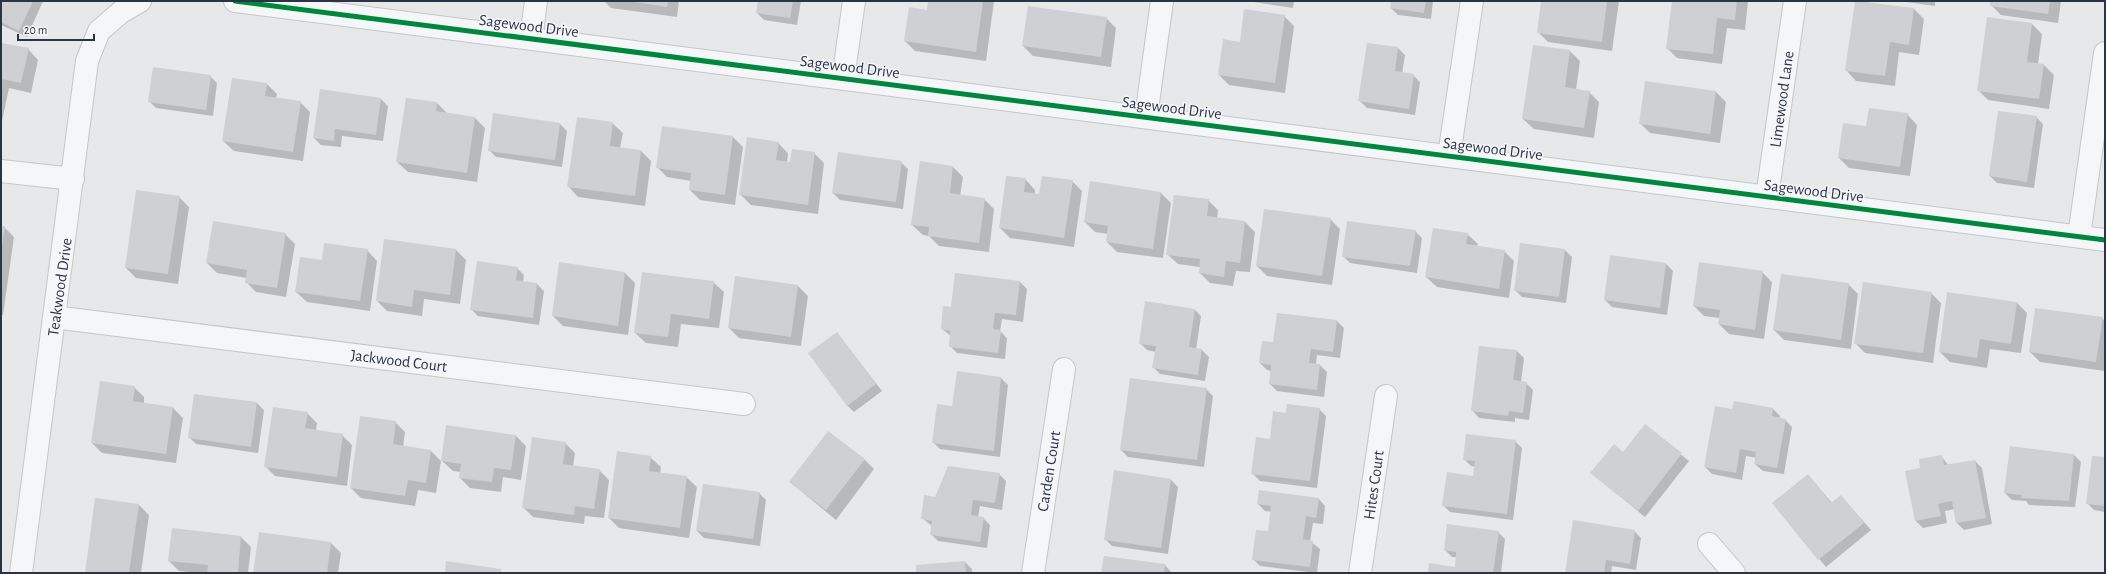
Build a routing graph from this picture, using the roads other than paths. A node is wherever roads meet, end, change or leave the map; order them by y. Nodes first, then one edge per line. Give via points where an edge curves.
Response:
1 (140, 1) edge
2 (235, 1) edge
3 (536, 1) edge
4 (854, 1) edge
5 (1162, 1) edge
6 (1472, 1) edge
7 (1795, 1) edge
8 (531, 39) junction
9 (2105, 53) edge
10 (843, 79) junction
11 (1146, 117) junction
12 (1449, 156) junction
13 (1, 171) edge
14 (73, 179) junction
15 (1767, 197) junction
16 (2079, 236) junction
17 (2105, 240) edge
18 (54, 317) junction
19 (1064, 368) dead end
20 (1386, 396) dead end
21 (744, 404) dead end
22 (1709, 544) dead end
23 (21, 573) edge
24 (1033, 573) edge
25 (1360, 573) edge
26 (1734, 573) edge

1 - 14 street, Teakwood Drive via 121,12 99,31 88,60
2 - 8 street, Sagewood Drive
3 - 8 street
4 - 10 street
5 - 11 street
6 - 12 street
7 - 15 street, Limewood Lane
8 - 10 street, Sagewood Drive
9 - 16 street
10 - 11 street, Sagewood Drive
11 - 12 street, Sagewood Drive
12 - 15 street, Sagewood Drive
13 - 14 street
14 - 18 street, Teakwood Drive
15 - 16 street, Sagewood Drive
16 - 17 street, Sagewood Drive
18 - 21 street, Jackwood Court
18 - 23 street, Teakwood Drive
19 - 24 street, Carden Court
20 - 25 street, Hites Court
22 - 26 street

